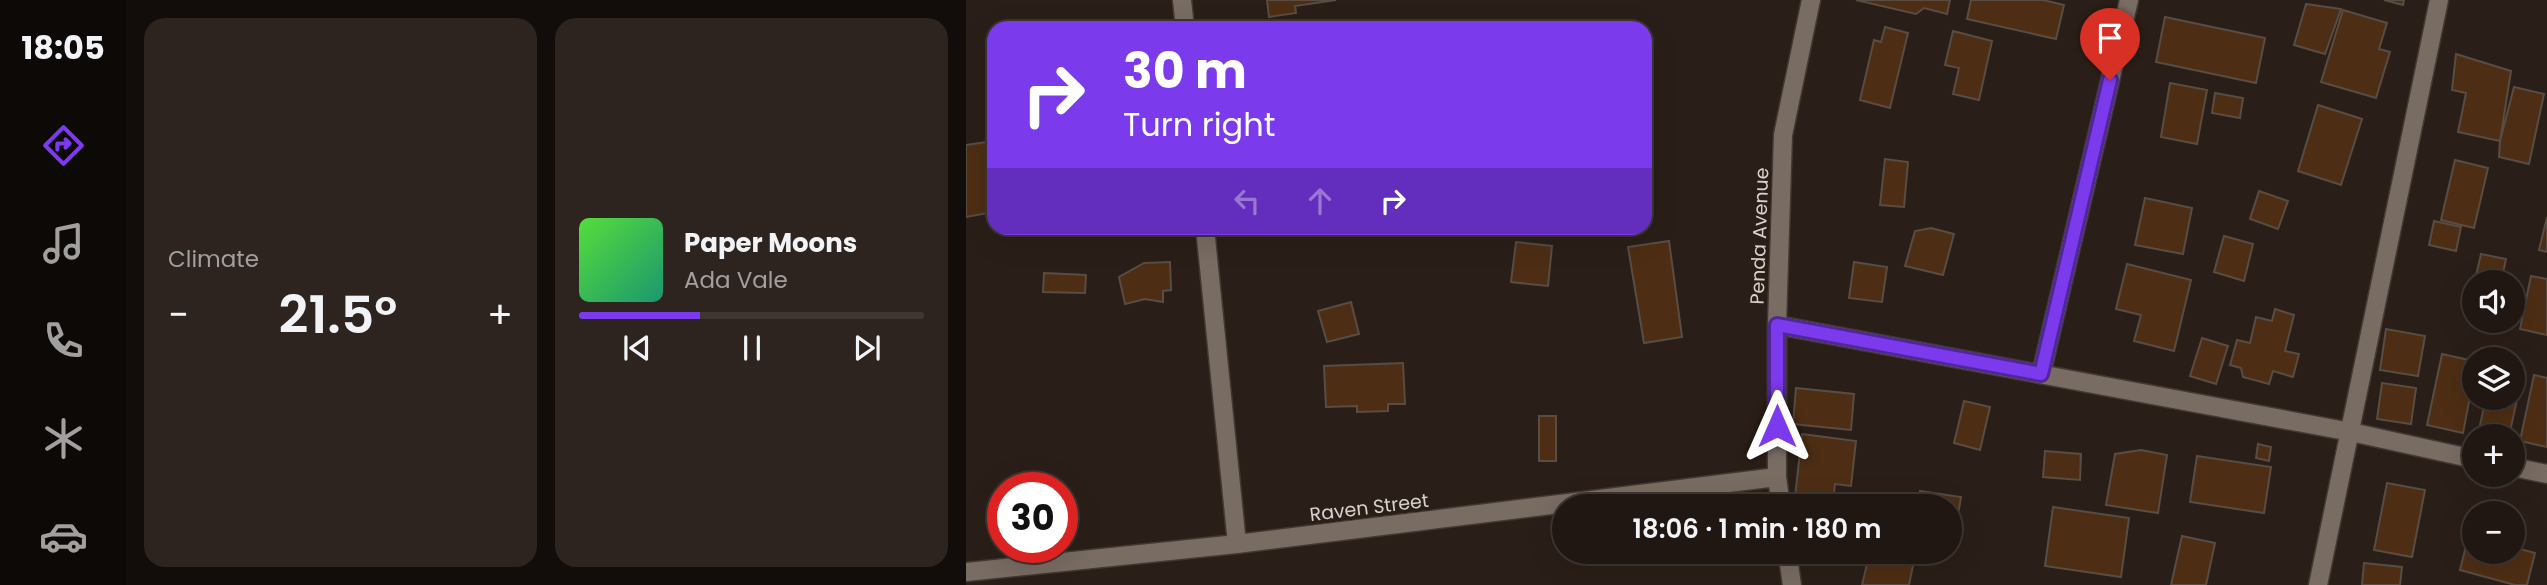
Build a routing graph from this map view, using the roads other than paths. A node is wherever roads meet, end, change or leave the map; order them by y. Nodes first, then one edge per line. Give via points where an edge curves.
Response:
1 (1182, 0) edge
2 (1811, 0) edge
3 (2129, 0) edge
4 (2439, 0) edge
5 (1184, 21) edge
6 (1206, 235) edge
7 (1777, 325) junction
8 (2041, 374) junction
9 (2351, 432) junction
10 (2462, 456) edge
11 (2525, 469) edge
12 (2547, 474) edge
13 (1777, 477) junction
14 (1779, 494) edge
15 (1237, 544) junction
16 (1789, 564) edge
17 (966, 572) edge
18 (1792, 585) edge
19 (2318, 585) edge

1 - 5 street
2 - 7 street, Penda Avenue via 1783,135
3 - 8 street
4 - 9 street
6 - 15 street
7 - 8 street
7 - 13 street, Penda Avenue
8 - 9 street
9 - 10 street
9 - 19 street
11 - 12 street
13 - 14 street, Penda Avenue
13 - 15 street, Raven Street
15 - 17 street, Raven Street
16 - 18 street

